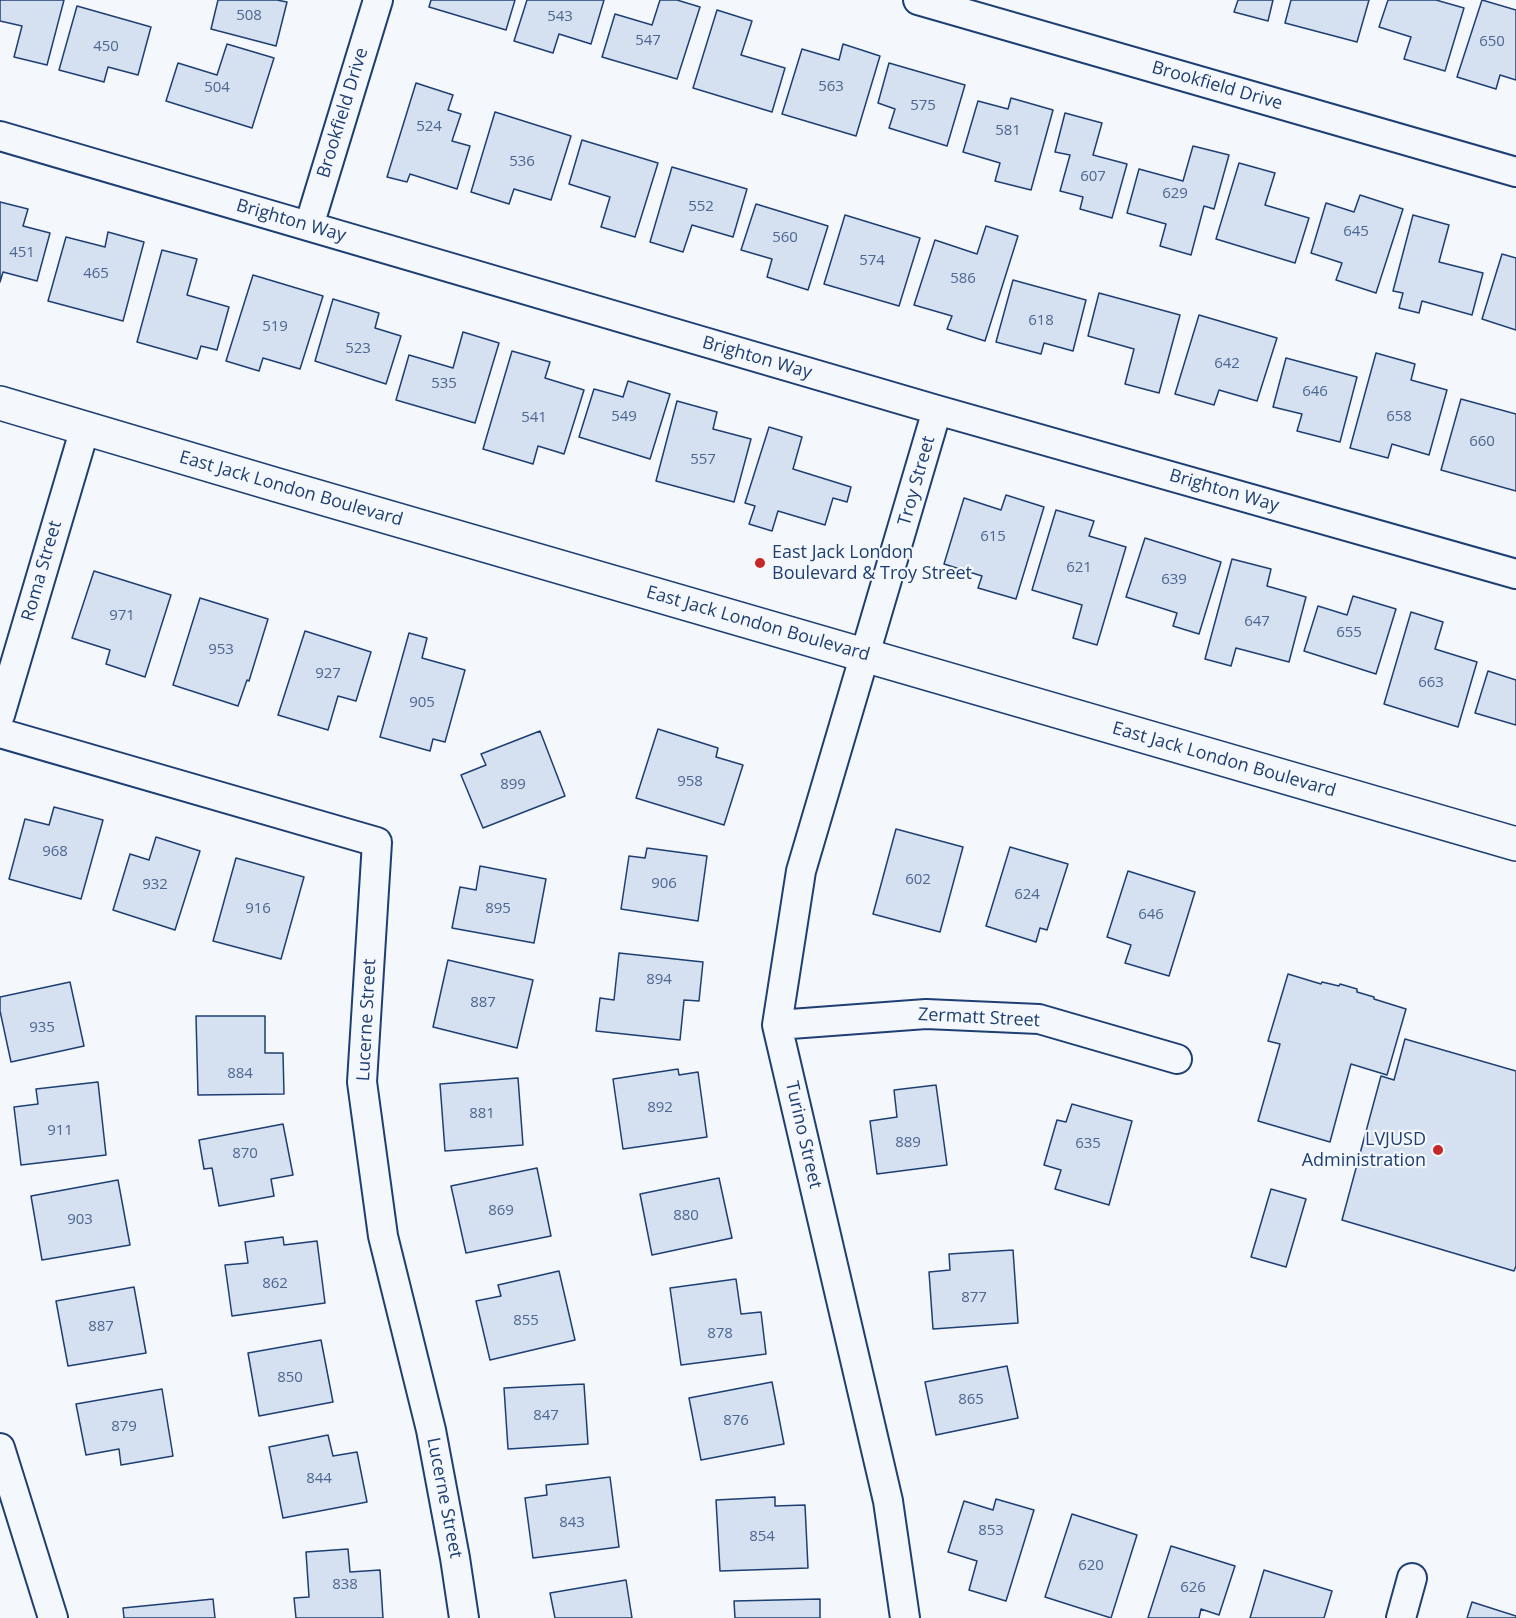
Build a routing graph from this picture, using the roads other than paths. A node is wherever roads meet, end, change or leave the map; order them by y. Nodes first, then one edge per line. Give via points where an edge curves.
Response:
1 (378, 0) edge
2 (918, 0) edge
3 (0, 136) edge
4 (1516, 172) edge
5 (309, 226) junction
6 (0, 403) edge
7 (937, 410) junction
8 (85, 428) junction
9 (1516, 574) edge
10 (866, 655) junction
11 (0, 715) edge
12 (0, 734) edge
13 (1516, 844) edge
14 (777, 1025) junction
15 (1177, 1059) dead end
16 (0, 1448) edge
17 (1412, 1578) dead end
18 (53, 1618) edge
19 (464, 1618) edge
20 (905, 1618) edge
21 (1401, 1618) edge

1 - 5 street, Brookfield Drive
2 - 4 street, Brookfield Drive
3 - 5 street, Brighton Way
5 - 7 street, Brighton Way
6 - 8 main road, East Jack London Boulevard
7 - 9 street, Brighton Way
7 - 10 street, Troy Street
8 - 10 main road, East Jack London Boulevard
8 - 11 street, Roma Street
10 - 13 main road, East Jack London Boulevard
10 - 14 street, Turino Street via 801,871
12 - 19 street, Lucerne Street via 377,842 362,1082 383,1236 431,1430
14 - 15 street, Zermatt Street via 926,1014 1039,1019
14 - 20 street, Turino Street via 888,1501
16 - 18 street
17 - 21 street

